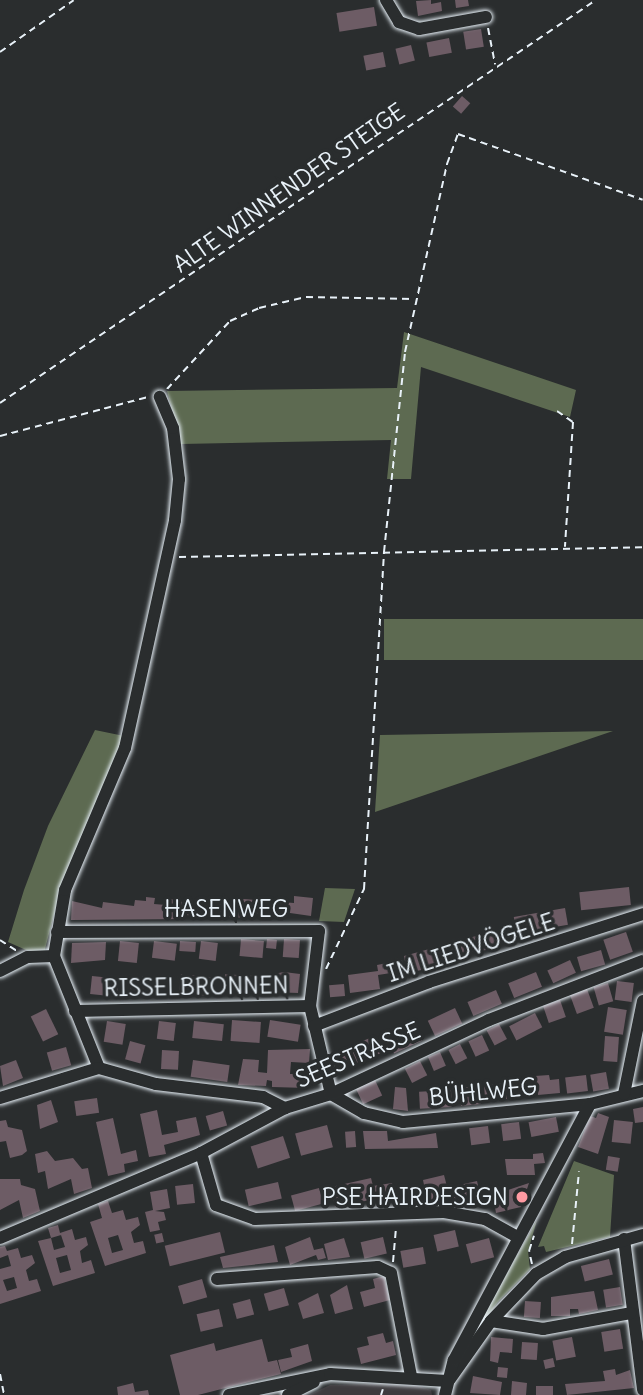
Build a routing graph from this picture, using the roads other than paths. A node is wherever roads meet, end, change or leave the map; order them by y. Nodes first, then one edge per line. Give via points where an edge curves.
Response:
1 (386, 0) edge
2 (486, 17) road end
3 (160, 397) road end
4 (643, 914) edge
5 (57, 932) junction
6 (54, 956) junction
7 (643, 961) edge
8 (0, 971) edge
9 (643, 1001) edge
10 (310, 1006) junction
11 (75, 1011) junction
12 (314, 1026) junction
13 (99, 1068) junction
14 (643, 1091) edge
15 (331, 1094) junction
16 (624, 1094) junction
17 (0, 1098) edge
18 (590, 1104) junction
19 (285, 1108) junction
20 (201, 1153) junction
21 (643, 1235) edge
22 (517, 1237) junction
23 (0, 1238) edge
24 (624, 1239) junction
25 (217, 1279) dead end
26 (631, 1312) junction
27 (491, 1321) junction
28 (330, 1374) junction
29 (411, 1376) junction
30 (448, 1381) junction
31 (643, 1390) edge
32 (229, 1395) edge
33 (288, 1395) edge
34 (445, 1395) edge

1 - 2 street via 399,22 419,29
3 - 5 street via 173,428 179,479 168,557 125,748 83,839 65,890
4 - 12 street, IM LIEDVÖGELE via 406,990
5 - 6 street
5 - 10 street, HASENWEG via 319,931
6 - 8 street via 28,957
6 - 11 street
7 - 15 street, SEESTRASSE via 541,997
9 - 16 street
10 - 11 street, RISSELBRONNEN
10 - 12 street, RISSELBRONNEN
11 - 13 street
12 - 15 street, RISSELBRONNEN
13 - 17 street
13 - 19 street, SEESTRASSE via 156,1084 263,1097
14 - 16 street, BÜHLWEG
15 - 18 street, BÜHLWEG via 364,1113 403,1122
15 - 19 street, SEESTRASSE
16 - 18 street, BÜHLWEG
18 - 22 street
19 - 20 street
20 - 22 street via 216,1205 255,1219 444,1212 485,1219
20 - 23 street
21 - 24 street
22 - 30 street via 454,1360
24 - 26 street
24 - 27 street via 565,1257 536,1274
25 - 29 street via 378,1267 391,1273
26 - 27 street via 542,1329
26 - 31 street
27 - 30 street
28 - 29 street
28 - 32 street
28 - 33 street
29 - 30 street
30 - 34 street

